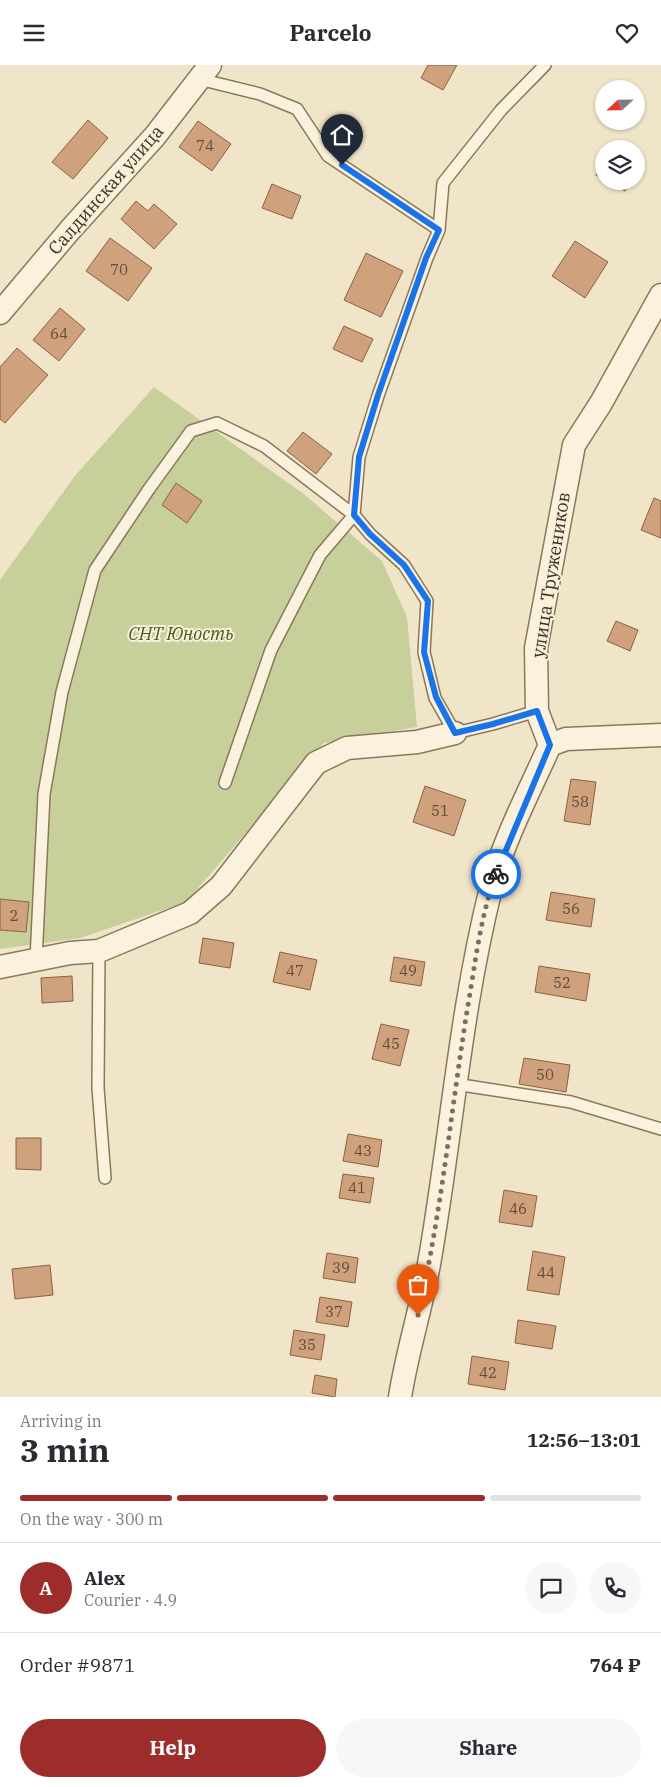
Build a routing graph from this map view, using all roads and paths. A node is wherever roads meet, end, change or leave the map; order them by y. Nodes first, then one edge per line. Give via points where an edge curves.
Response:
1 (545, 65) edge
2 (205, 72) edge
3 (439, 230) junction
4 (661, 295) edge
5 (0, 313) edge
6 (354, 515) junction
7 (537, 711) junction
8 (455, 733) junction
9 (661, 735) edge
10 (550, 745) junction
11 (225, 783) dead end
12 (99, 951) junction
13 (36, 960) junction
14 (0, 967) edge
15 (455, 1084) junction
16 (661, 1129) edge
17 (105, 1178) dead end
18 (400, 1397) edge

1 - 3 lane via 501,110 443,183
2 - 3 lane via 297,109 328,156
2 - 5 street, Салдинская улица via 155,136
3 - 6 lane via 426,258 359,457
4 - 7 street, улица Тружеников via 574,445 536,648
6 - 8 lane via 404,565 428,601 424,652 436,697
6 - 11 lane via 320,555 270,650
6 - 13 lane via 264,446 217,423 191,431 149,489 95,570 62,692 44,794
7 - 8 lane
7 - 10 street, улица Тружеников
8 - 12 street via 417,742 347,749 316,763 221,886 190,913
9 - 10 street via 566,739
10 - 15 street via 491,886
12 - 13 street
12 - 17 lane via 98,1088
13 - 14 street
15 - 16 lane via 571,1102
15 - 18 street via 429,1265

